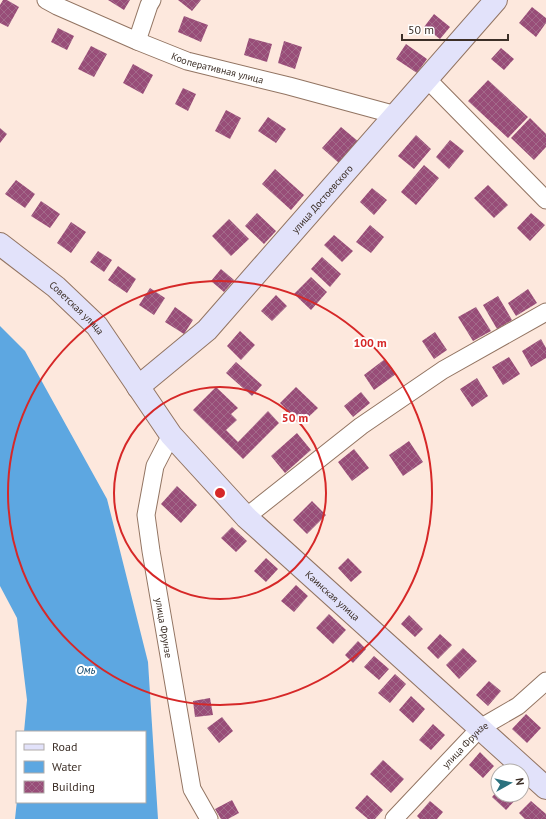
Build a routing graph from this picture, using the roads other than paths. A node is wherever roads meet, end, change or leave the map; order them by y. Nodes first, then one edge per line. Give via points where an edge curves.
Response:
1 (46, 0) edge
2 (152, 0) edge
3 (496, 0) edge
4 (137, 41) junction
5 (427, 79) junction
6 (396, 115) junction
7 (546, 200) edge
8 (0, 244) edge
9 (546, 312) edge
10 (138, 387) junction
11 (171, 436) junction
12 (246, 517) junction
13 (546, 681) edge
14 (480, 728) junction
15 (546, 788) edge
16 (209, 819) edge
17 (394, 819) edge

1 - 4 street, Кооперативная улица
2 - 4 street
3 - 5 main road, улица Достоевского
4 - 6 street, Кооперативная улица via 187,61
5 - 6 main road, улица Достоевского
5 - 7 street
6 - 10 main road, улица Достоевского via 207,330
8 - 10 main road, Советская улица via 56,287 96,326
9 - 12 street via 443,370 360,426
10 - 11 main road, Каинская улица
11 - 12 main road, Каинская улица
11 - 16 street, улица Фрунзе via 155,466 146,515 192,789
12 - 14 main road, Каинская улица
13 - 14 street, улица Фрунзе via 518,706
14 - 15 main road, Каинская улица
14 - 17 street, улица Фрунзе

